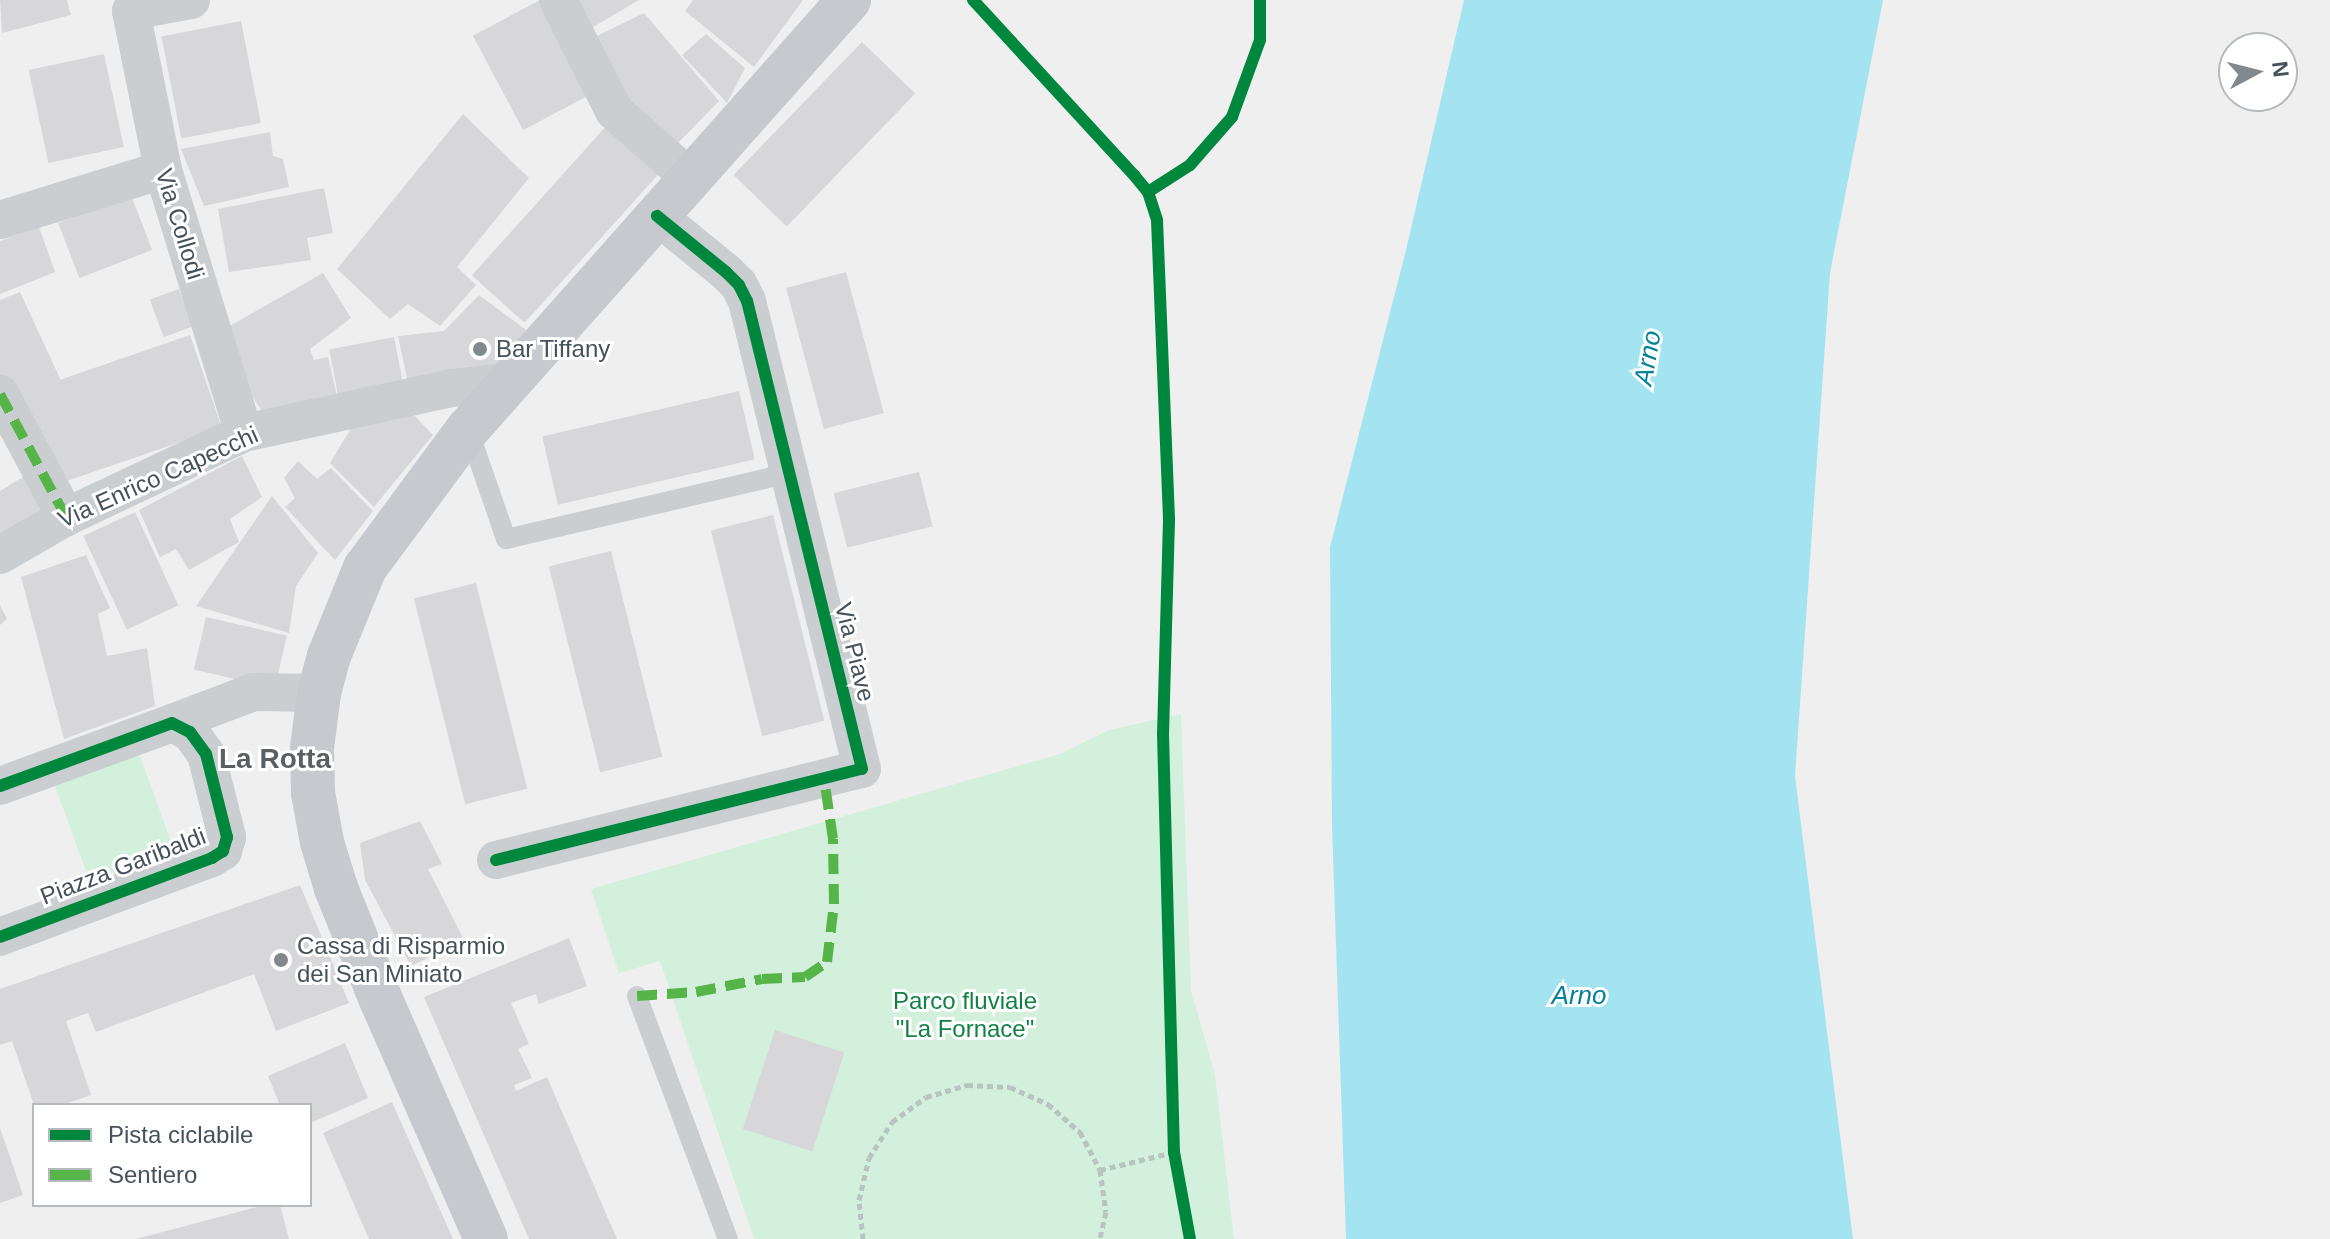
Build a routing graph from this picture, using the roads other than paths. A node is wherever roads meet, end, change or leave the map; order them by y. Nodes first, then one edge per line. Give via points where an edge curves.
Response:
1 (191, 0) edge
2 (558, 0) edge
3 (849, 0) edge
4 (128, 6) edge
5 (163, 170) junction
6 (690, 178) junction
7 (657, 216) junction
8 (0, 220) edge
9 (511, 381) junction
10 (0, 394) edge
11 (468, 429) junction
12 (244, 433) junction
13 (789, 473) junction
14 (66, 517) junction
15 (0, 555) edge
16 (319, 693) junction
17 (172, 723) junction
18 (0, 786) edge
19 (496, 860) dead end
20 (0, 937) edge
21 (637, 996) dead end
22 (486, 1239) edge
23 (728, 1239) edge

1 - 4 street, Via Collodi
2 - 6 street via 614,111
3 - 6 main road
4 - 5 street, Via Collodi
5 - 8 street
5 - 12 street, Via Collodi
6 - 7 main road
7 - 9 main road
7 - 13 street, Via Piave via 726,272 743,293
9 - 11 main road
9 - 12 street, Via Enrico Capecchi via 453,388
10 - 14 street
11 - 13 lane via 506,539
11 - 16 main road via 365,568 344,613
12 - 14 street, Via Enrico Capecchi
13 - 19 street, Via Piave via 862,769
14 - 15 street, Via Enrico Capecchi
16 - 17 street via 254,692
16 - 22 main road via 313,793 332,876
17 - 18 street
17 - 20 street, Piazza Garibaldi via 190,732 206,754 227,837 223,851
21 - 23 lane

